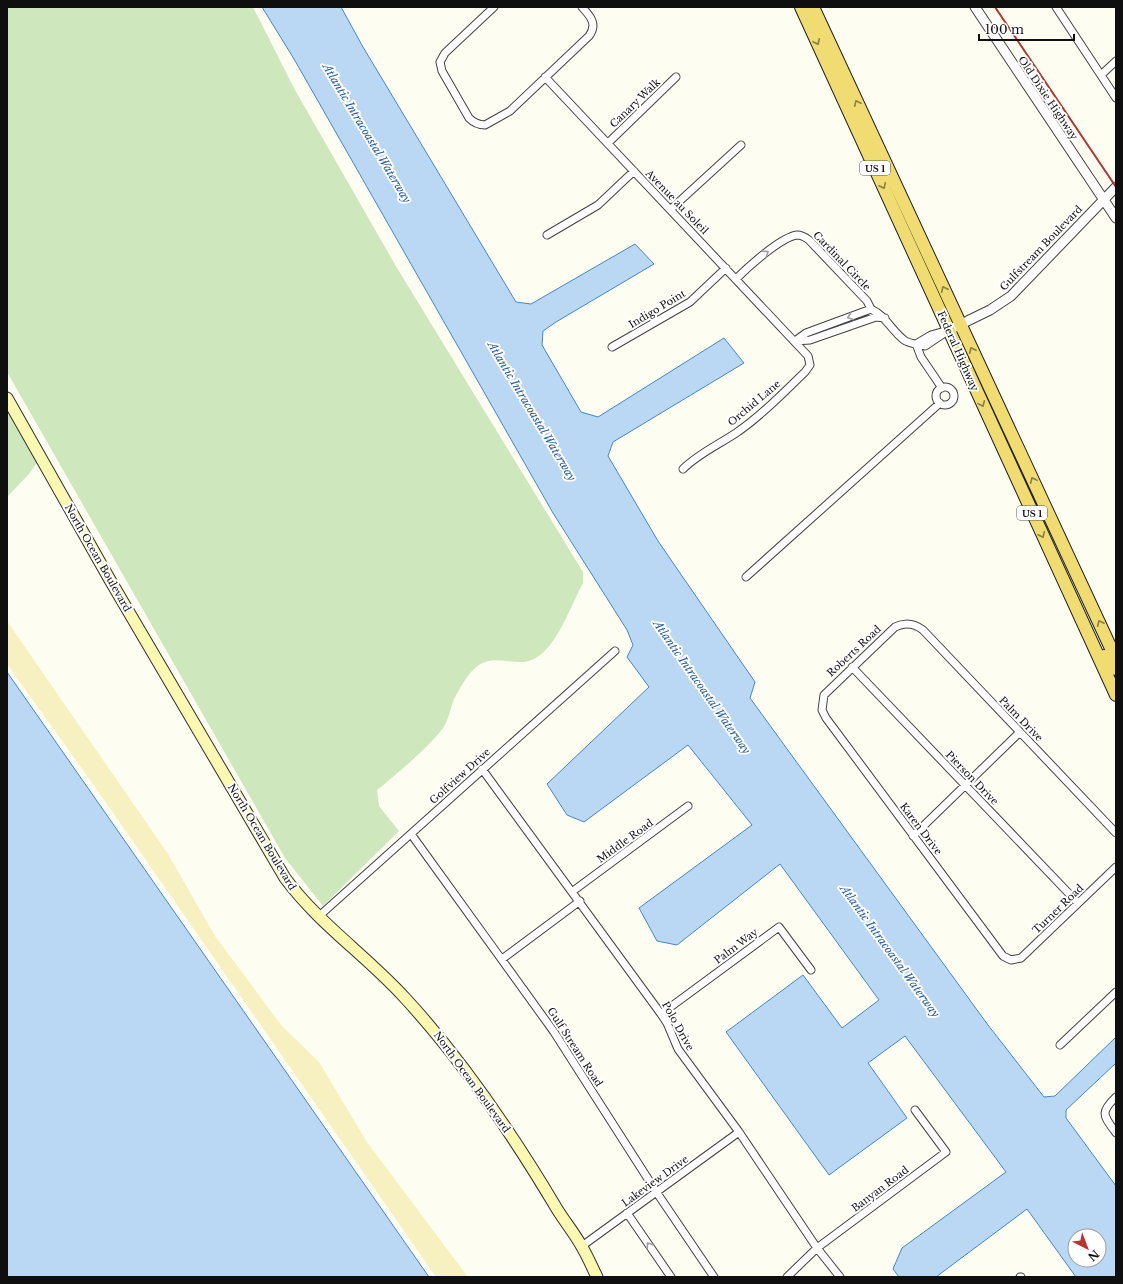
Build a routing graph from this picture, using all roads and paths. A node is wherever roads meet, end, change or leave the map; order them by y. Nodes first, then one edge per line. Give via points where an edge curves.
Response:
1 (494, 7) edge
2 (582, 7) edge
3 (800, 7) edge
4 (813, 7) edge
5 (975, 7) edge
6 (1056, 7) edge
7 (1116, 61) edge
8 (1101, 75) junction
9 (545, 77) junction
10 (676, 77) dead end
11 (1116, 98) edge
12 (850, 114) junction
13 (867, 123) junction
14 (858, 133) junction
15 (608, 143) junction
16 (741, 145) dead end
17 (879, 151) junction
18 (634, 171) junction
19 (1116, 187) edge
20 (1116, 194) edge
21 (1103, 200) junction
22 (671, 209) junction
23 (1116, 218) edge
24 (546, 235) dead end
25 (726, 268) junction
26 (736, 279) junction
27 (871, 309) junction
28 (885, 318) junction
29 (954, 327) junction
30 (795, 341) junction
31 (916, 344) junction
32 (612, 348) dead end
33 (942, 388) junction
34 (7, 398) edge
35 (940, 403) junction
36 (682, 469) dead end
37 (1021, 489) junction
38 (1044, 502) junction
39 (1033, 515) junction
40 (1077, 574) junction
41 (746, 577) dead end
42 (1064, 582) junction
43 (910, 623) joint
44 (615, 650) dead end
45 (1116, 658) edge
46 (852, 667) junction
47 (1116, 669) edge
48 (1116, 695) edge
49 (822, 705) joint
50 (1020, 732) junction
51 (482, 769) junction
52 (965, 785) junction
53 (688, 806) dead end
54 (1116, 832) edge
55 (411, 834) junction
56 (913, 836) junction
57 (1116, 867) edge
58 (573, 891) junction
59 (580, 901) junction
60 (1078, 904) junction
61 (318, 917) junction
62 (502, 959) junction
63 (1011, 960) joint
64 (811, 970) dead end
65 (1116, 992) edge
66 (661, 1014) junction
67 (1060, 1045) dead end
68 (1116, 1097) edge
69 (915, 1110) dead end
70 (739, 1132) junction
71 (1116, 1132) edge
72 (657, 1193) junction
73 (627, 1213) junction
74 (582, 1246) junction
75 (817, 1248) junction
76 (597, 1277) edge
77 (671, 1277) edge
78 (714, 1277) edge
79 (787, 1277) edge
80 (840, 1277) edge

1 - 9 street via 445,53 440,62 442,71 470,118 476,124 485,125 510,111
2 - 9 street via 592,18 592,32
3 -> 12 main road, Federal Highway / US 1
13 -> 4 main road, Federal Highway / US 1
5 - 21 street, Old Dixie Highway
6 - 8 street
7 - 8 street
8 - 11 street
9 - 15 street, Avenue au Soleil
10 - 15 street, Canary Walk
12 - 13 main road
12 - 14 main road, Federal Highway / US 1
13 - 17 main road, Federal Highway / US 1
14 - 17 main road via 867,138
14 -> 29 main road, Federal Highway / US 1
15 - 18 street, Avenue au Soleil
16 - 22 street
29 -> 17 main road, Federal Highway / US 1
18 - 22 street, Avenue au Soleil
18 - 24 street via 598,205
19 - 21 street, Gulfstream Boulevard
20 - 21 street
21 - 23 street, Old Dixie Highway
21 - 29 street, Gulfstream Boulevard via 1011,296 990,310
22 - 25 street, Avenue au Soleil
25 - 26 street, Avenue au Soleil
25 - 32 street, Indigo Point via 690,302
26 -> 27 street, Cardinal Circle via 758,258 792,237 801,235 809,240 867,301
26 - 30 street, Avenue au Soleil
27 - 28 street
27 -> 30 street via 806,333
28 - 30 street via 876,317 810,340
28 - 31 street via 903,339
29 - 31 street via 925,346
29 -> 37 main road, Federal Highway / US 1
38 -> 29 main road, Federal Highway / US 1
30 - 36 street, Orchid Lane via 810,360 808,369 756,417
31 - 33 street via 921,357
33 - 35 street via 937,395
33 - 35 street via 950,389 954,397 950,404
34 - 61 main road, North Ocean Boulevard via 110,580 285,878
35 - 41 street
37 - 38 main road via 1032,500
37 - 39 main road, Federal Highway / US 1
38 - 40 main road, Federal Highway / US 1
39 - 40 main road via 1039,515 1048,522 1065,560
39 -> 42 main road, Federal Highway / US 1
45 -> 40 main road, Federal Highway / US 1
42 - 47 main road via 1074,592 1106,660
42 - 48 main road, Federal Highway / US 1
43 - 46 street, Roberts Road via 895,626
43 - 50 street, Palm Drive via 923,630
44 - 51 street, Golfview Drive
46 - 49 street, Roberts Road via 827,691
46 - 52 street, Pierson Drive
49 - 56 street, Karen Drive via 826,718
50 - 52 street
50 - 54 street, Palm Drive
51 - 55 street, Golfview Drive
51 - 58 street, Polo Drive
52 - 56 street
52 - 60 street, Pierson Drive
53 - 58 street, Middle Road
55 - 61 street, Golfview Drive
55 - 62 street, Gulf Stream Road
56 - 63 street, Karen Drive via 1003,956
57 - 60 street, Turner Road
58 - 59 street, Polo Drive
59 - 62 street
59 - 66 street, Polo Drive
60 - 63 street, Turner Road via 1020,958
61 - 74 main road, North Ocean Boulevard via 381,972 436,1033 504,1125
62 - 72 street, Gulf Stream Road via 554,1032
64 - 66 street, Palm Way via 779,927
65 - 67 street
66 - 70 street, Polo Drive via 678,1049
68 - 71 street via 1104,1111 1105,1118
69 - 75 street, Banyan Road via 946,1152
70 - 72 street, Lakeview Drive
70 - 75 street, Polo Drive
72 - 73 street, Lakeview Drive
72 - 78 street, Gulf Stream Road
73 - 74 street, Lakeview Drive
77 -> 73 street
74 - 76 main road, North Ocean Boulevard
75 - 79 street, Banyan Road
75 - 80 street, Polo Drive

